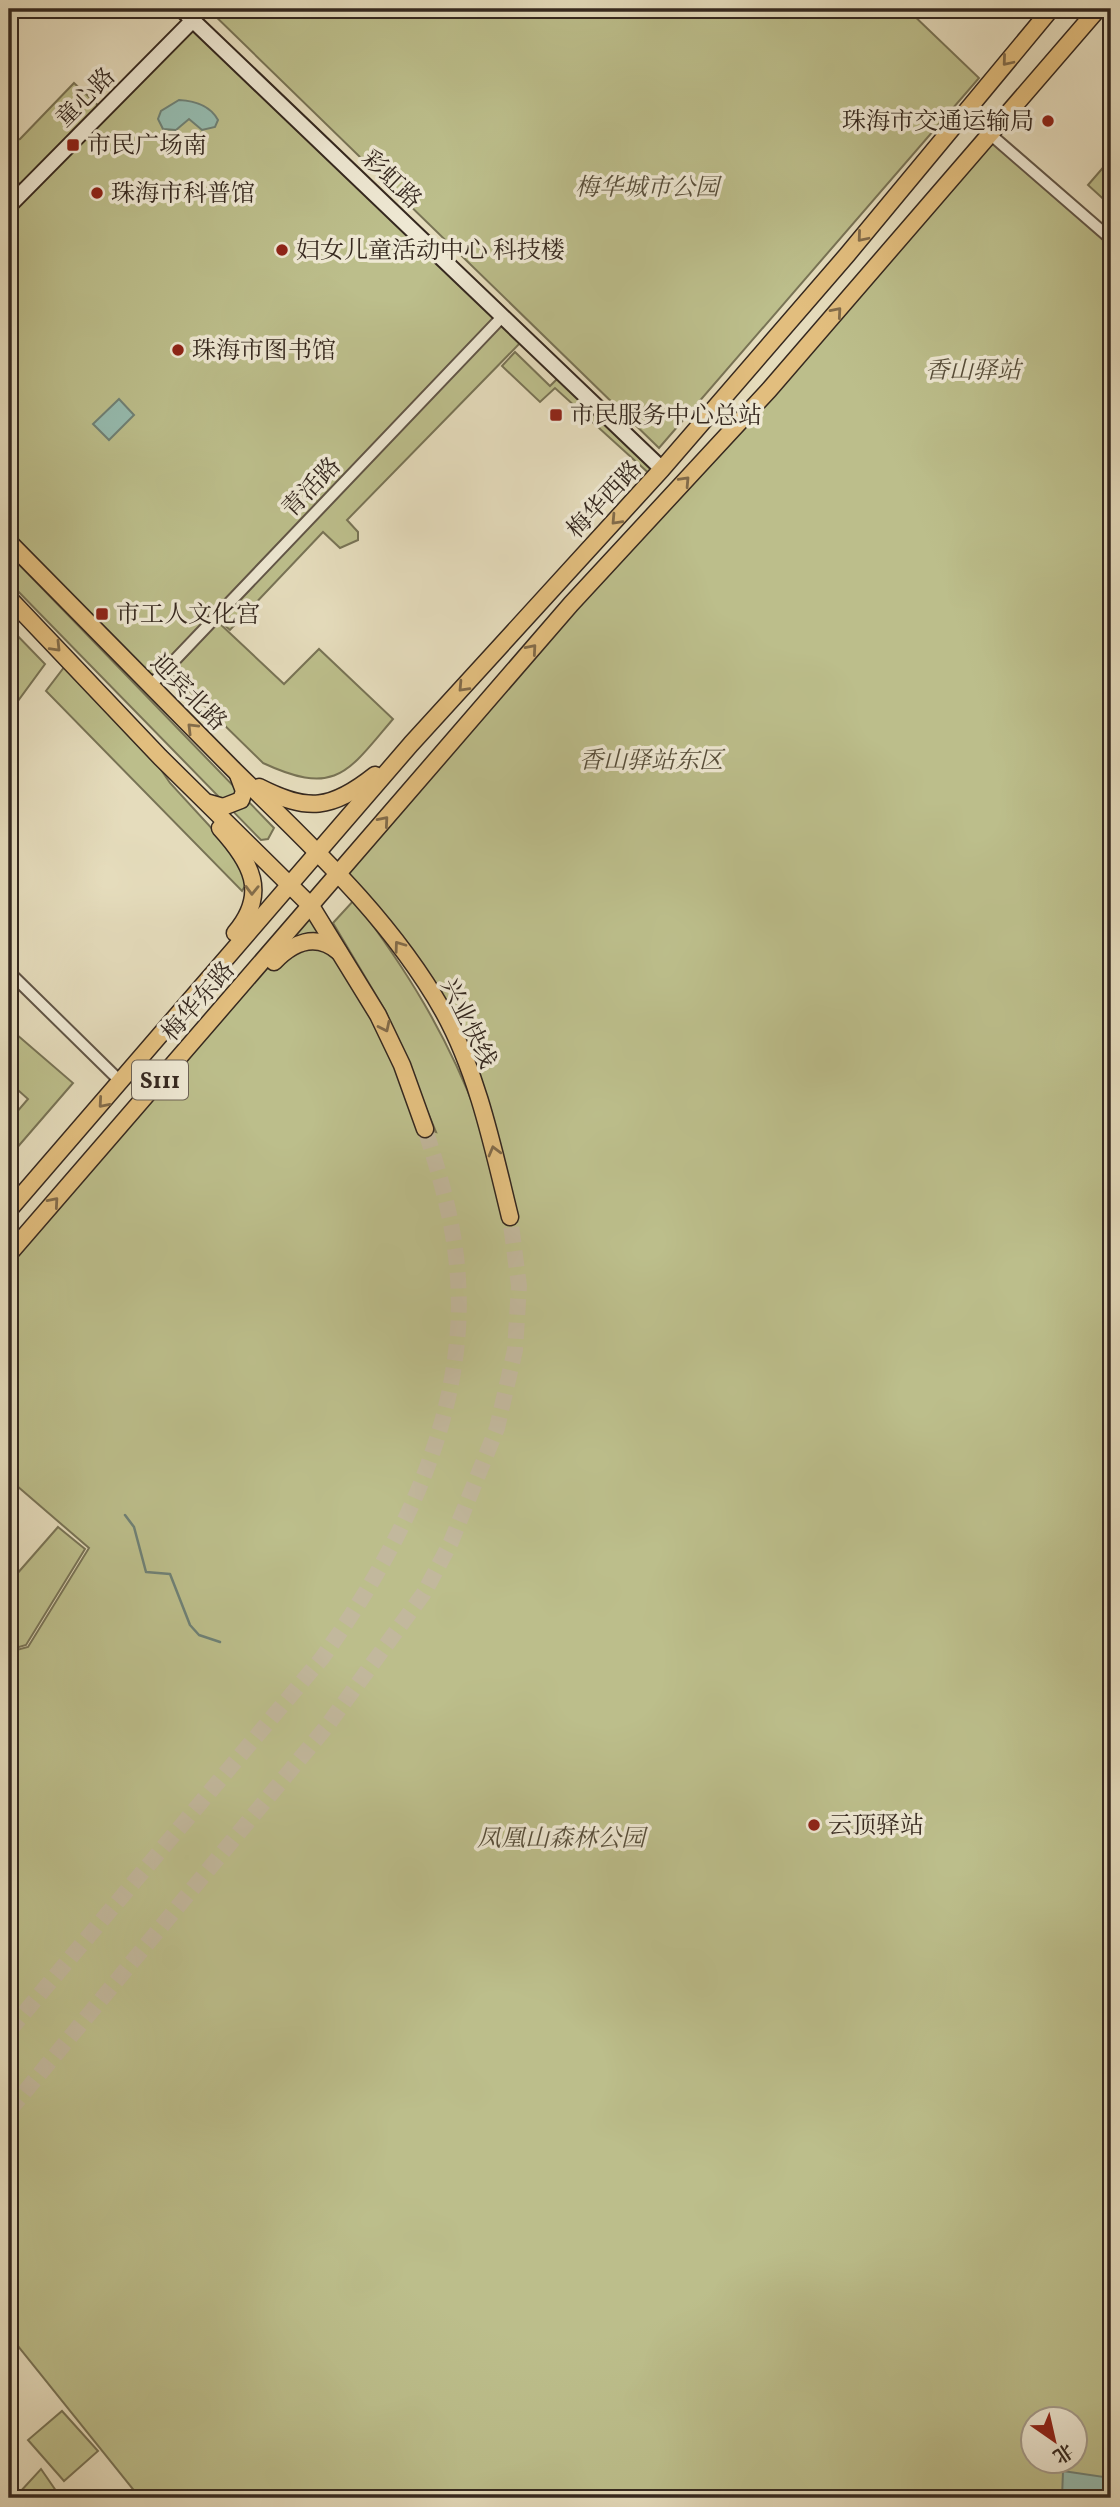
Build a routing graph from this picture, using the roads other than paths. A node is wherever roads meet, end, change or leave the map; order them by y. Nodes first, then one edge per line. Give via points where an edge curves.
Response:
1 (181, 9) edge
2 (1051, 9) edge
3 (1098, 9) edge
4 (195, 15) edge
5 (990, 134) junction
6 (9, 206) edge
7 (1111, 239) edge
8 (502, 317) junction
9 (662, 470) junction
10 (9, 542) edge
11 (9, 598) edge
12 (150, 686) junction
13 (411, 744) junction
14 (160, 757) junction
15 (239, 775) junction
16 (209, 803) junction
17 (317, 852) junction
18 (339, 873) junction
19 (290, 884) junction
20 (312, 906) junction
21 (346, 958) junction
22 (9, 971) edge
23 (150, 1049) junction
24 (176, 1061) junction
25 (121, 1082) junction
26 (425, 1129) tunnel mouth
27 (9, 1210) edge
28 (510, 1217) tunnel mouth
29 (9, 1254) edge

1 - 4 street, 彩虹路
2 -> 9 main road, 梅华西路
3 - 5 main road, 梅华西路
4 - 6 street, 童心路
4 - 8 street, 彩虹路
5 - 7 street
18 -> 5 main road, 梅华西路 via 570,604 769,390
8 - 9 street, 彩虹路
8 - 12 street, 青活路
9 -> 13 main road, 梅华西路
10 - 12 main road, 迎宾北路
11 -> 14 main road
15 -> 12 main road, 迎宾北路
13 - 15 main road via 353,791 317,805 287,801
13 - 17 main road, 梅华西路
14 - 16 main road
14 -> 23 main road via 241,852 254,888 246,919 173,1008
15 - 16 main road via 241,800 223,807
15 - 17 main road, 迎宾北路
16 - 19 main road
17 - 18 main road, 迎宾北路
17 - 19 main road, 梅华西路
18 - 20 main road, 梅华东路 / S111
28 -> 18 main road, 兴业快线 via 483,1112 454,1033 398,944
19 - 20 main road
19 - 23 main road, 梅华东路 / S111
20 - 21 main road
20 - 24 main road, 梅华东路 / S111
21 - 24 main road via 320,941 293,946 217,1027
21 -> 26 main road via 388,1034
22 - 25 street
23 - 25 main road, 梅华东路 / S111
29 -> 24 main road, 梅华东路 / S111
25 -> 27 main road, 梅华东路 / S111

